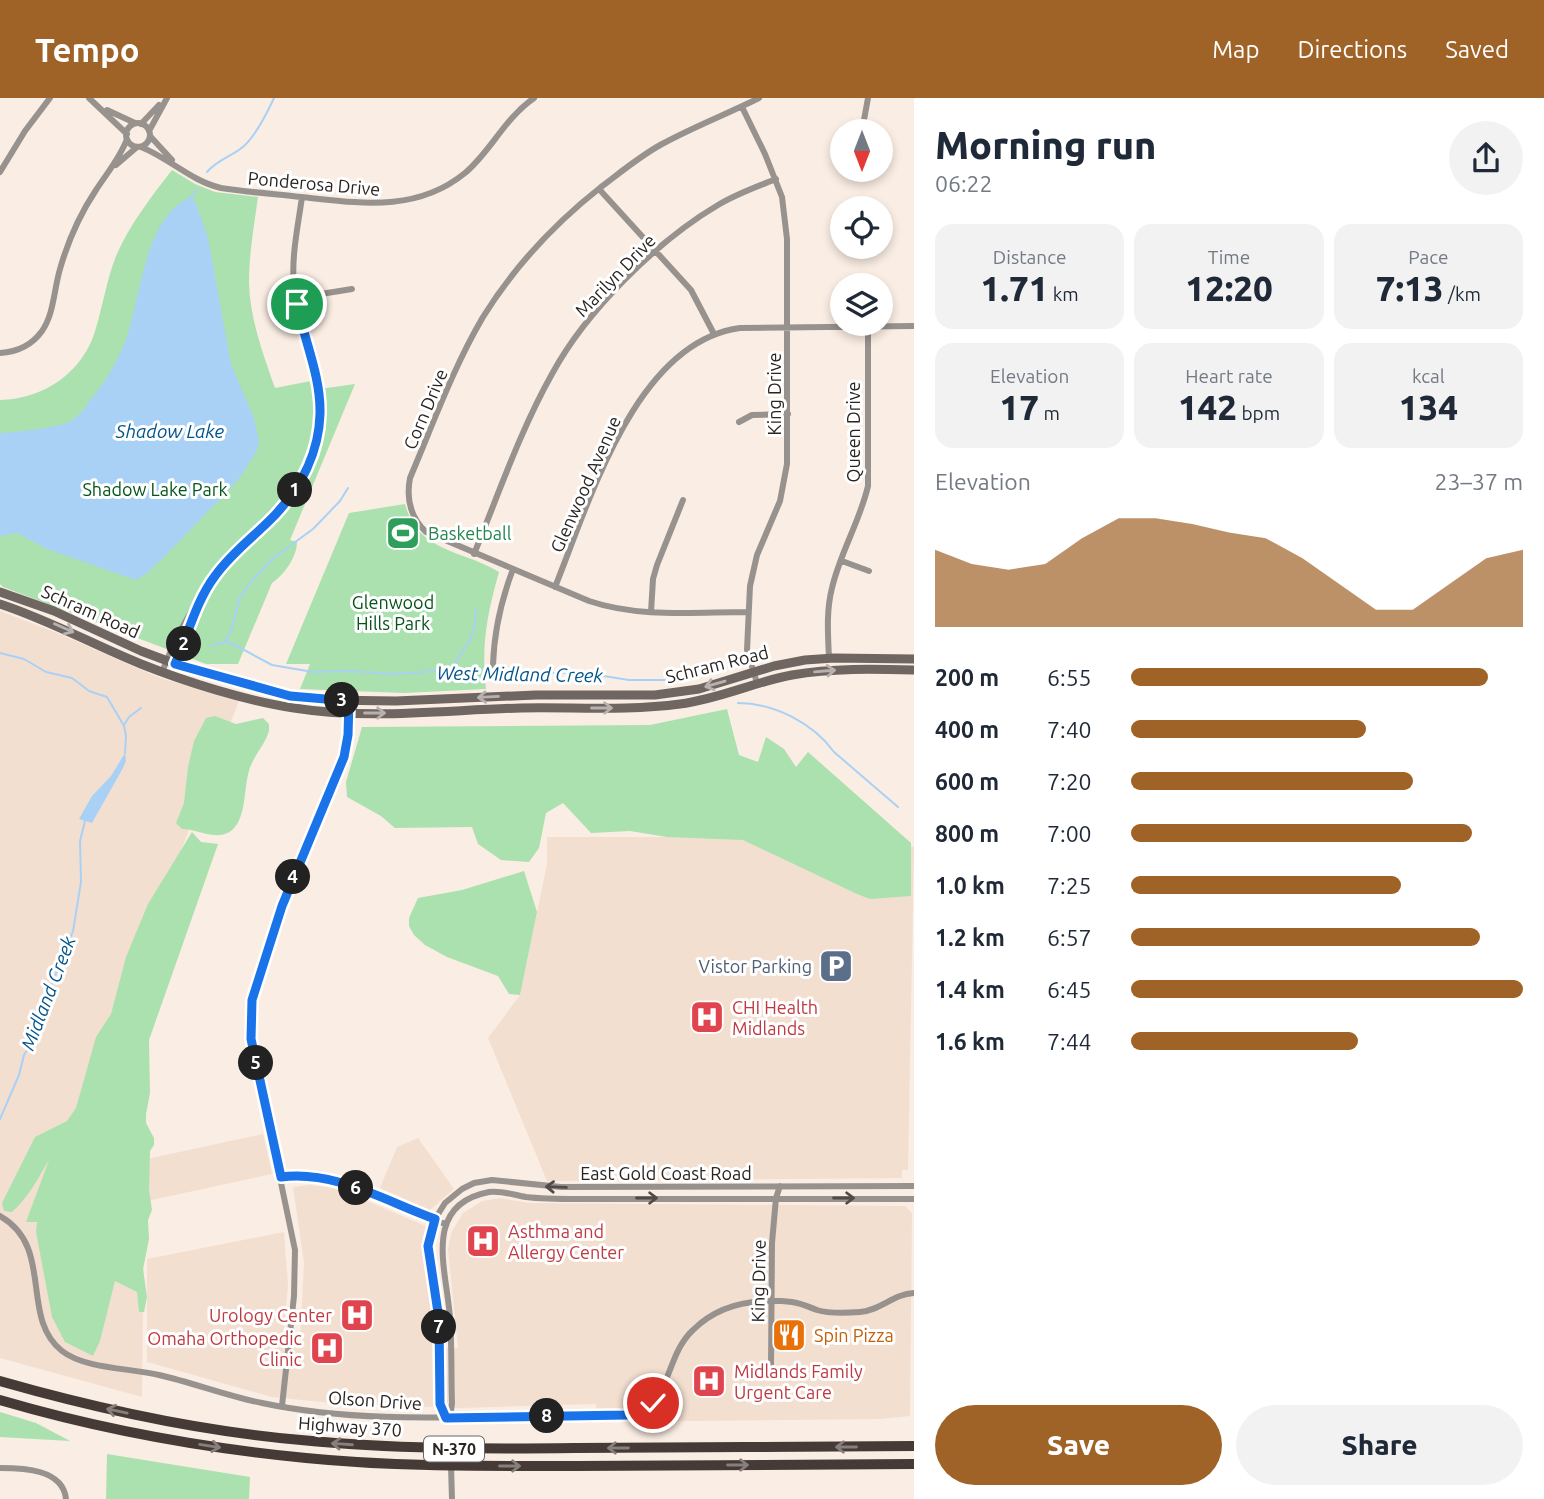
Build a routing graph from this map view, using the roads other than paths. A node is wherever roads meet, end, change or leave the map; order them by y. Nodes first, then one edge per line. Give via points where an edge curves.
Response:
1 (50, 98) edge
2 (89, 98) edge
3 (166, 98) edge
4 (534, 98) edge
5 (759, 98) edge
6 (868, 98) edge
7 (742, 107) junction
8 (102, 108) junction
9 (864, 119) edge
10 (138, 124) junction
11 (150, 133) junction
12 (127, 136) junction
13 (139, 147) junction
14 (181, 168) junction
15 (111, 169) junction
16 (0, 172) edge
17 (776, 179) junction
18 (599, 189) junction
19 (302, 197) junction
20 (656, 251) junction
21 (352, 289) dead end
22 (296, 298) junction
23 (830, 326) edge
24 (893, 326) edge
25 (914, 326) edge
26 (788, 327) junction
27 (713, 334) junction
28 (868, 336) edge
29 (0, 353) edge
30 (788, 414) junction
31 (739, 422) dead end
32 (683, 500) dead end
33 (474, 554) junction
34 (842, 561) junction
35 (513, 569) junction
36 (869, 571) dead end
37 (555, 587) junction
38 (0, 592) edge
39 (0, 604) edge
40 (651, 612) junction
41 (747, 612) junction
42 (829, 658) junction
43 (914, 659) edge
44 (171, 662) junction
45 (493, 665) dead end
46 (914, 670) edge
47 (753, 672) junction
48 (167, 673) junction
49 (757, 683) junction
50 (349, 701) junction
51 (349, 712) junction
52 (281, 1177) junction
53 (771, 1186) junction
54 (780, 1186) junction
55 (914, 1186) edge
56 (579, 1187) junction
57 (776, 1198) junction
58 (579, 1199) junction
59 (914, 1199) edge
60 (0, 1216) edge
61 (435, 1219) junction
62 (445, 1224) junction
63 (914, 1293) edge
64 (771, 1302) junction
65 (771, 1365) dead end
66 (0, 1381) edge
67 (0, 1400) edge
68 (282, 1406) junction
69 (446, 1418) junction
70 (914, 1446) edge
71 (914, 1457) edge
72 (914, 1464) edge
73 (771, 1465) junction
74 (452, 1466) junction
75 (0, 1468) edge
76 (66, 1499) edge
77 (452, 1499) edge

1 - 16 street
2 - 8 street
3 - 10 street
3 - 11 street
4 - 19 street, Ponderosa Drive via 509,119 472,166 434,192 385,204
5 - 7 street, Corn Drive
6 - 9 street
7 - 17 street, King Drive
7 - 18 street, Corn Drive via 662,144
8 - 10 street
8 - 12 street
10 - 11 street
10 - 12 street via 131,126
11 - 13 street via 146,144
11 - 14 street, Ponderosa Drive
12 - 13 street via 130,144
12 - 15 street
13 - 14 street, Ponderosa Drive
13 - 15 street
14 - 19 street, Ponderosa Drive via 214,186
15 - 29 street via 75,229 45,326 26,346
17 - 20 street, Marilyn Drive via 718,205
17 - 26 street, King Drive via 786,218
18 - 20 street
18 - 33 street, Corn Drive via 524,260 484,317 410,478 409,505 421,527
19 - 22 street via 294,266
20 - 27 street via 691,290
20 - 33 street, Marilyn Drive via 605,301 552,372
21 - 22 street
22 - 44 street via 319,390 316,444 291,497 234,551 207,587
23 - 26 street, Glenwood Avenue
24 - 25 street, Glenwood Avenue
26 - 27 street, Glenwood Avenue
26 - 30 street, King Drive
27 - 37 street, Glenwood Avenue via 676,359 624,425
28 - 34 street, Queen Drive via 868,486
30 - 31 street via 752,415
30 - 41 street, King Drive via 784,484 755,563
32 - 40 street via 657,565
33 - 35 street, Corn Drive
34 - 36 street
34 - 42 street, Queen Drive via 831,592
35 - 37 street, Corn Drive
35 - 45 street via 498,614
37 - 40 street, Corn Drive via 611,608
38 - 44 main road, Schram Road
39 -> 48 main road, Schram Road
40 - 41 street, Corn Drive
41 - 47 street, King Drive via 747,650
42 - 43 main road, Schram Road
42 - 47 main road, Schram Road
44 - 48 street
44 - 50 main road, Schram Road via 280,694
49 -> 46 main road, Schram Road via 827,670
47 - 49 street, King Drive
47 -> 50 main road, Schram Road via 699,689 655,695
48 - 51 main road, Schram Road via 280,705
51 -> 49 main road, Schram Road via 645,707 699,701
50 - 51 street
51 - 52 street via 344,757 282,906 252,1000 251,1039
52 - 61 street via 333,1179
52 - 68 street via 296,1270
53 - 54 street, East Gold Coast Road
53 - 56 street, East Gold Coast Road
53 - 57 street, King Drive
54 - 55 street, East Gold Coast Road
54 - 57 street, King Drive
56 - 58 street
56 -> 61 street, East Gold Coast Road via 474,1183 451,1197
58 -> 57 street, East Gold Coast Road
57 -> 59 street, East Gold Coast Road
57 - 64 street, King Drive
58 - 62 street, East Gold Coast Road via 489,1192 461,1204
60 - 68 street, Olson Drive via 17,1229 29,1248 43,1323 62,1351 85,1361
61 - 62 street
61 - 69 street via 428,1246 439,1319 440,1404
62 - 69 street via 442,1244 452,1393
63 - 64 street, Olson Drive via 863,1312 826,1312 794,1302
64 - 65 street, King Drive
64 - 69 street, Olson Drive via 738,1304 708,1317 681,1344 653,1403 633,1414
70 -> 66 highway, Highway 370 / N-370 via 453,1449 337,1443 182,1424
67 -> 74 highway, Highway 370 / N-370 via 110,1427 237,1450 309,1459
68 - 69 street, Olson Drive via 387,1418
71 - 73 highway via 793,1459
72 - 73 highway, Highway 370 / N-370
74 -> 73 highway, Highway 370 / N-370
74 - 77 street
75 - 76 street via 30,1469 54,1478

